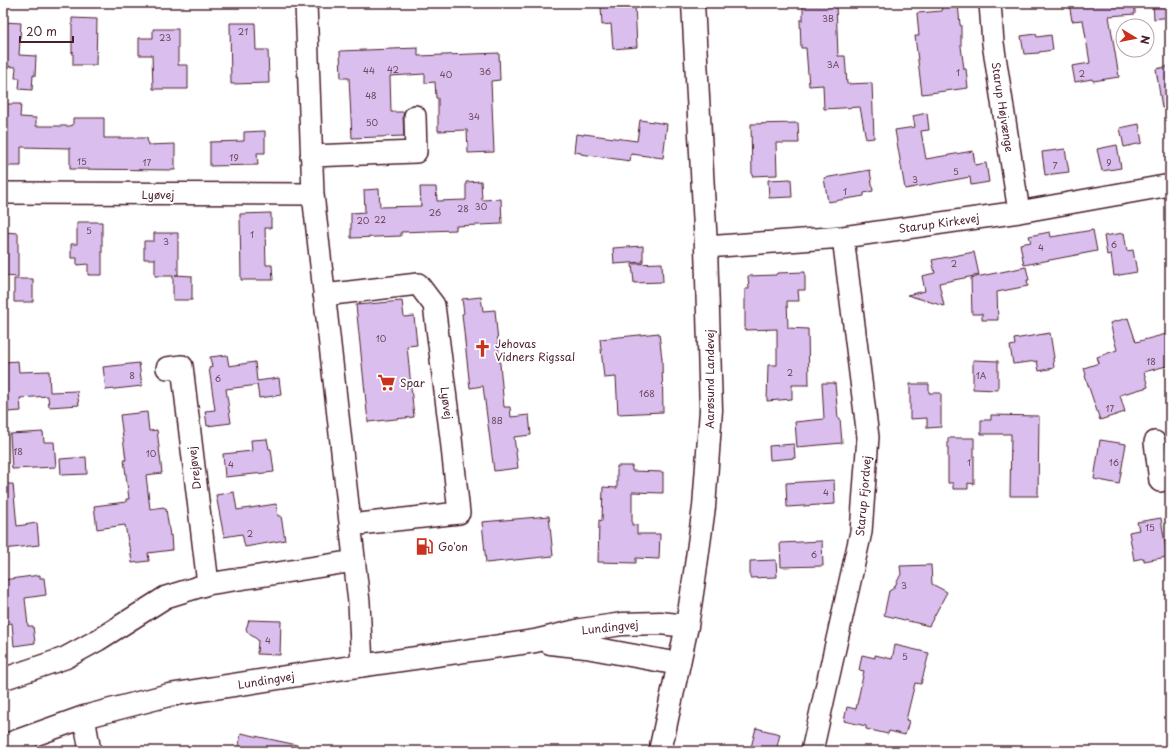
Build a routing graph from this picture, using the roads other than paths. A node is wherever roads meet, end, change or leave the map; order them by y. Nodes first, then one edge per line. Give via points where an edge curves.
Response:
1 (306, 3) edge
2 (693, 3) edge
3 (990, 3) edge
4 (415, 116) dead end
5 (312, 156) junction
6 (1170, 185) edge
7 (3, 193) edge
8 (313, 194) junction
9 (1019, 212) junction
10 (843, 237) junction
11 (706, 247) junction
12 (324, 295) junction
13 (167, 368) dead end
14 (1156, 442) dead end
15 (1170, 479) edge
16 (350, 525) junction
17 (354, 561) junction
18 (208, 584) junction
19 (687, 626) junction
20 (535, 641) junction
21 (679, 664) junction
22 (362, 666) junction
23 (3, 679) edge
24 (84, 717) junction
25 (3, 746) edge
26 (90, 751) edge
27 (660, 751) edge
28 (812, 751) edge

1 - 5 street
2 - 11 street, Aarøsund Landevej
3 - 9 street, Starup Højvænge via 993,42
4 - 5 street via 416,152
5 - 8 street
6 - 9 street, Starup Kirkevej
7 - 8 street, Lyøvej
8 - 12 street
9 - 10 street, Starup Kirkevej
10 - 11 street, Starup Kirkevej
10 - 28 street, Starup Fjordvej via 868,437 861,532
11 - 19 street, Aarøsund Landevej via 711,410 704,507
12 - 16 street
12 - 16 street, Lyøvej via 418,284 434,305 451,438 459,513
13 - 18 street, Drejøvej via 182,366
14 - 15 street via 1160,481
16 - 17 street
17 - 18 street
17 - 22 street
18 - 23 street via 166,596 65,658
19 - 20 street, Lundingvej via 660,623 622,624
19 - 21 street, Aarøsund Landevej
20 - 21 street, Lundingvej via 586,647
20 - 22 street, Lundingvej
21 - 27 street, Aarøsund Landevej
22 - 24 street, Lundingvej via 169,695
24 - 25 street, Lundingvej
24 - 26 street

